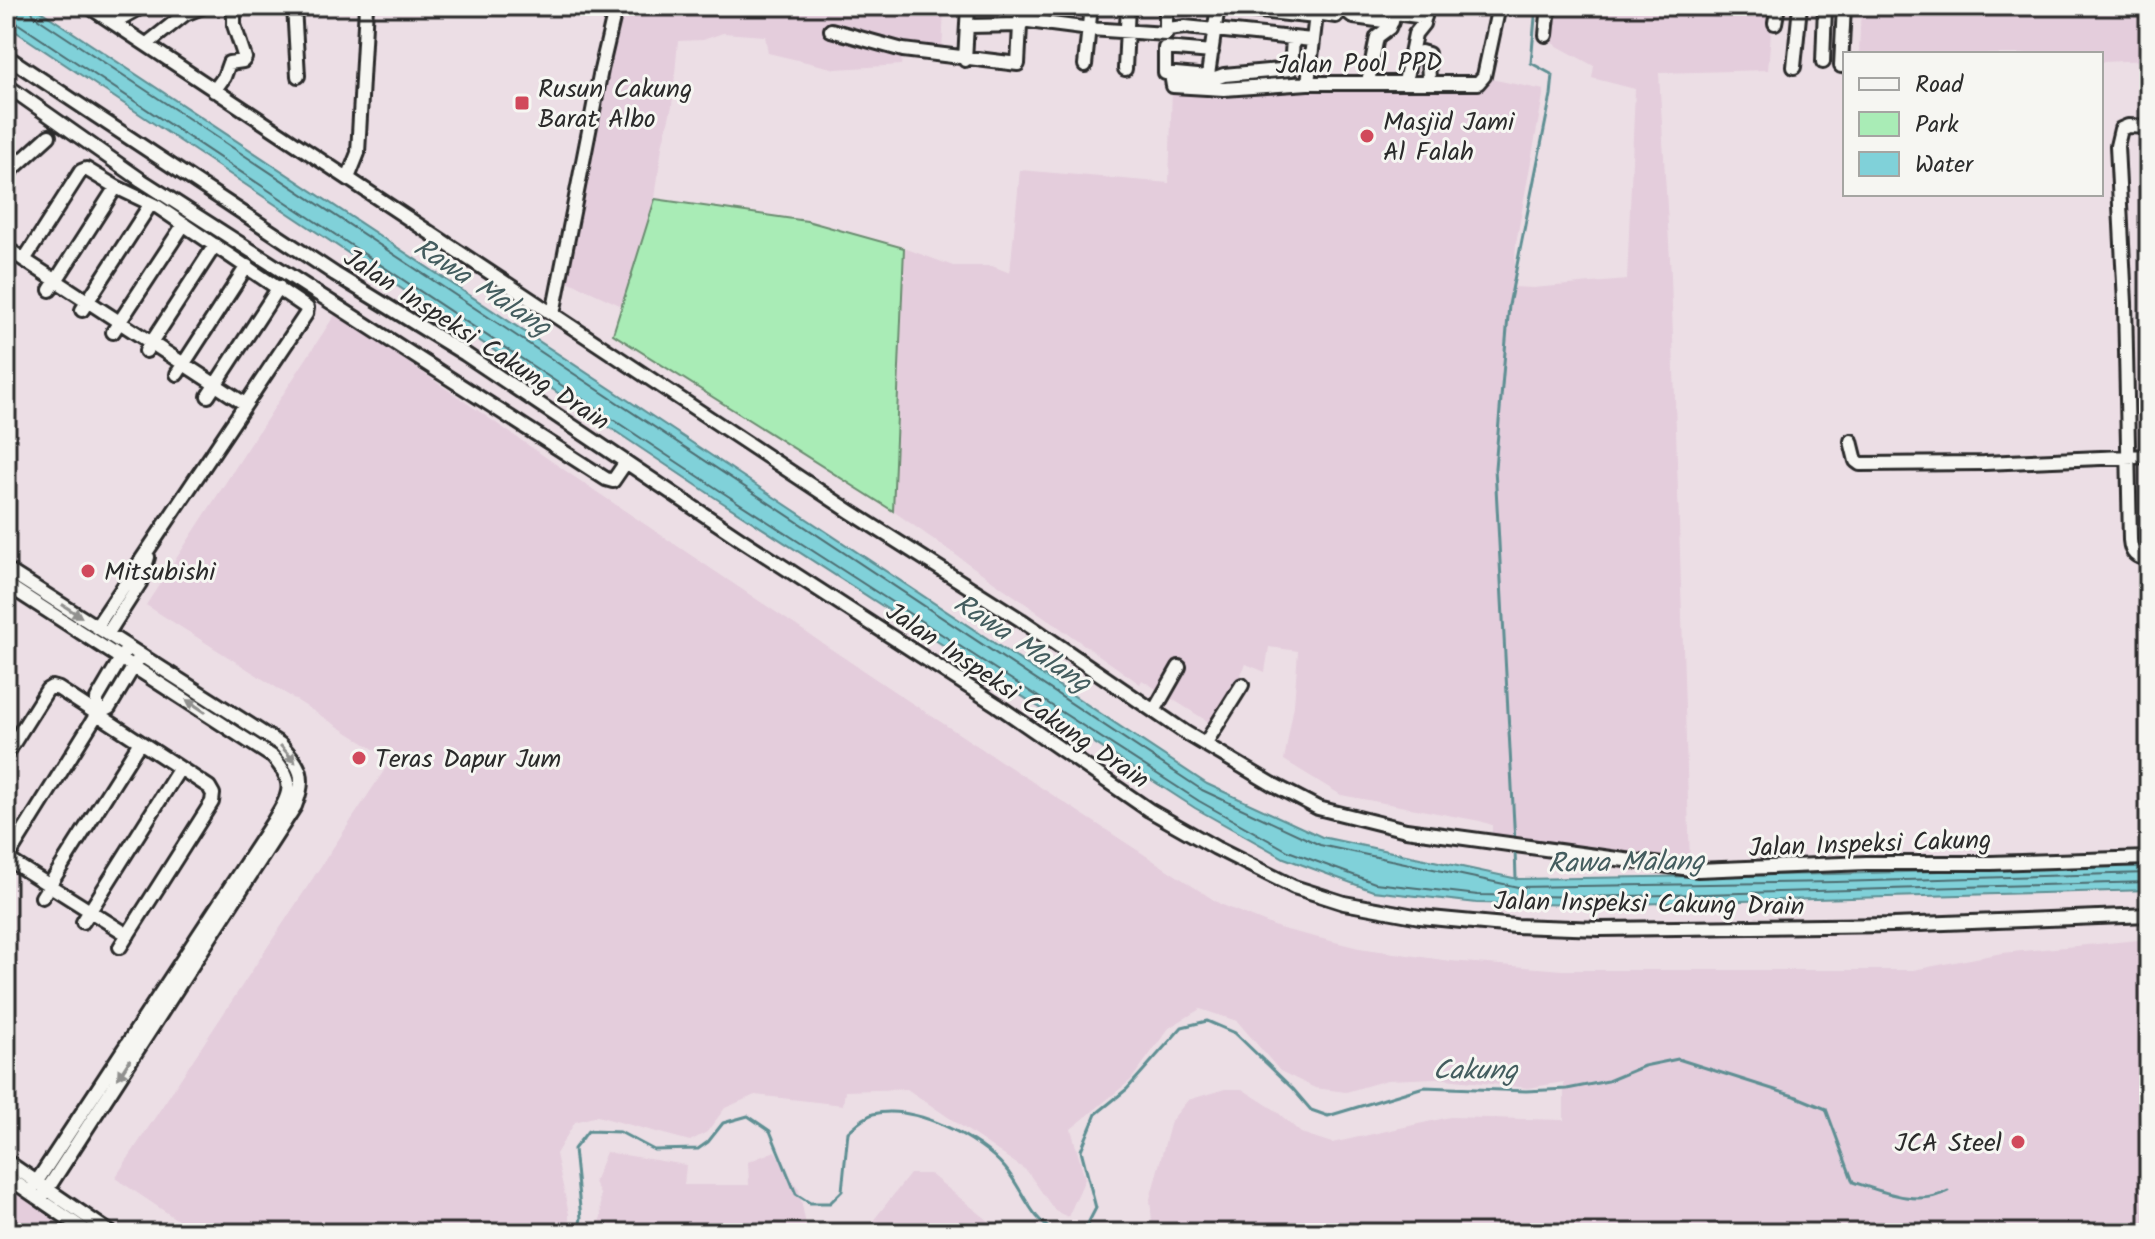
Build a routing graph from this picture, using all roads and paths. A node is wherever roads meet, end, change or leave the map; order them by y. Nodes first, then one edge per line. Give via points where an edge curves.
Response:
1 (88, 6) edge
2 (143, 6) edge
3 (205, 6) edge
4 (234, 6) edge
5 (294, 6) edge
6 (366, 6) edge
7 (616, 6) edge
8 (968, 6) edge
9 (1091, 6) edge
10 (1128, 6) edge
11 (1166, 6) edge
12 (1216, 6) edge
13 (1339, 6) edge
14 (1350, 6) edge
15 (1499, 6) edge
16 (1549, 6) edge
17 (1778, 6) edge
18 (1800, 6) edge
19 (1825, 6) edge
20 (1844, 6) edge
21 (1426, 11) edge
22 (1316, 12) edge
23 (1367, 12) edge
24 (1021, 17) edge
25 (114, 22) junction
26 (1392, 22) junction
27 (1775, 23) dead end
28 (968, 26) junction
29 (1090, 29) junction
30 (1167, 29) junction
31 (831, 30) dead end
32 (1215, 31) junction
33 (1127, 32) junction
34 (1546, 35) dead end
35 (1293, 39) junction
36 (1312, 40) junction
37 (147, 44) junction
38 (1212, 52) junction
39 (1421, 52) dead end
40 (6, 56) edge
41 (965, 60) junction
42 (1823, 62) dead end
43 (1085, 65) dead end
44 (1841, 66) dead end
45 (1794, 67) dead end
46 (1125, 69) dead end
47 (1247, 72) junction
48 (298, 76) dead end
49 (1207, 82) junction
50 (1368, 82) junction
51 (1405, 82) junction
52 (1308, 83) junction
53 (1429, 83) junction
54 (6, 85) edge
55 (1248, 88) junction
56 (214, 91) junction
57 (2149, 127) edge
58 (49, 136) dead end
59 (6, 175) edge
60 (348, 178) junction
61 (116, 187) junction
62 (150, 205) junction
63 (184, 224) junction
64 (215, 245) junction
65 (6, 248) edge
66 (24, 260) junction
67 (247, 266) junction
68 (53, 285) junction
69 (279, 287) junction
70 (85, 306) junction
71 (553, 314) junction
72 (116, 327) junction
73 (148, 347) junction
74 (180, 369) junction
75 (212, 390) junction
76 (245, 404) junction
77 (554, 413) junction
78 (538, 435) junction
79 (1851, 441) dead end
80 (605, 448) junction
81 (2128, 456) junction
82 (2149, 456) edge
83 (626, 462) junction
84 (591, 468) junction
85 (2149, 559) edge
86 (6, 569) edge
87 (6, 584) edge
88 (102, 630) junction
89 (124, 652) junction
90 (137, 660) junction
91 (1179, 667) dead end
92 (1242, 685) dead end
93 (1154, 711) junction
94 (97, 714) junction
95 (140, 742) junction
96 (1205, 744) junction
97 (6, 755) edge
98 (180, 768) junction
99 (2149, 858) edge
100 (6, 859) edge
101 (46, 891) junction
102 (2149, 915) edge
103 (86, 917) junction
104 (128, 935) junction
105 (120, 947) dead end
106 (6, 1161) edge
107 (6, 1176) edge
108 (38, 1190) junction
109 (89, 1233) edge
110 (111, 1233) edge

1 - 25 street
2 - 25 street
3 - 37 street via 185,14
4 - 56 street via 245,58 229,63
5 - 48 street
6 - 60 street via 358,153
7 - 71 street
8 - 28 street
9 - 29 street
10 - 33 street
11 - 30 street
12 - 22 street
12 - 32 street
13 - 22 street via 1336,16
14 - 23 street via 1351,16
15 - 53 street, Jalan Pool PPD via 1482,81
16 - 34 street
17 - 27 street
18 - 45 street
19 - 42 street
20 - 44 street
21 - 26 street via 1396,12
21 - 51 street via 1415,34
22 - 36 street
23 - 26 street
24 - 28 street
24 - 29 street
24 - 41 street via 1018,64
25 - 37 street
26 - 50 street via 1377,37
28 - 41 street
29 - 33 street
29 - 43 street
30 - 32 street
30 - 33 street via 1166,34
31 - 41 street
32 - 35 street
32 - 38 street
33 - 46 street
35 - 36 street
35 - 47 street via 1291,69
36 - 52 street
37 - 56 street
38 - 49 street
38 - 49 street, Jalan Pool PPD via 1165,48 1164,70 1171,74 1173,86
39 - 53 street via 1428,54
40 - 77 street, Jalan Inspeksi Cakung Drain
47 - 49 street
47 - 55 street
49 - 55 street, Jalan Pool PPD
50 - 51 street, Jalan Pool PPD
50 - 52 street, Jalan Pool PPD
51 - 53 street, Jalan Pool PPD
52 - 55 street, Jalan Pool PPD
54 - 78 street via 141,180
56 - 60 street
57 - 81 street via 2128,126 2117,136
58 - 59 street
60 - 71 street
61 - 62 street
61 - 66 street via 93,172 81,171
61 - 68 street
62 - 63 street
62 - 70 street
63 - 64 street
63 - 72 street
64 - 67 street
64 - 73 street
65 - 66 street
66 - 68 street
67 - 69 street
67 - 74 street
68 - 70 street
69 - 75 street
69 - 76 street via 303,303 306,314
70 - 72 street
71 - 93 street
72 - 73 street
73 - 74 street
74 - 75 street
75 - 76 street
76 - 88 street via 128,577
77 - 78 street
77 - 80 street, Jalan Inspeksi Cakung Drain
78 - 84 street
79 - 81 street via 1860,464
80 - 83 street, Jalan Inspeksi Cakung Drain
80 - 84 street
81 - 82 street
81 - 85 street via 2131,549
83 - 84 street via 613,482
83 - 102 street, Jalan Inspeksi Cakung Drain via 1149,810 1277,880 1331,900 1429,918 1601,929 1849,927
86 -> 88 street
87 - 89 street
88 - 89 street
89 - 90 street
89 - 94 street via 97,699
90 - 94 street via 109,708
90 - 108 street via 273,757 289,779 290,790
91 - 93 street
92 - 96 street
93 - 96 street
94 - 95 street
94 - 97 street via 52,687
94 - 100 street
95 - 98 street
95 - 101 street
96 - 99 street, Jalan Inspeksi Cakung via 1289,794 1333,813 1406,830 1698,870
98 - 103 street
98 - 104 street via 209,787 212,802
100 - 101 street
101 - 103 street
103 - 104 street
104 - 105 street
106 - 108 street
107 - 108 street
108 - 109 street
108 - 110 street

